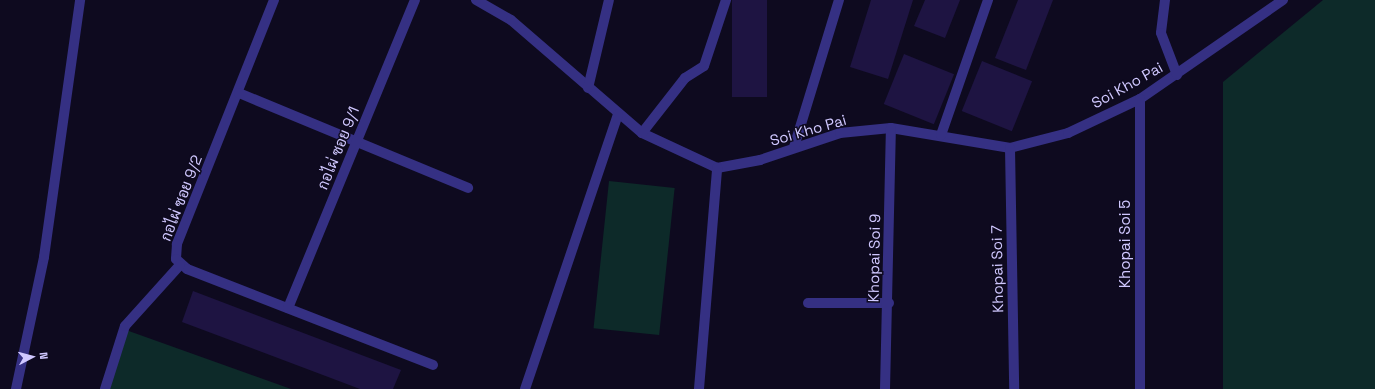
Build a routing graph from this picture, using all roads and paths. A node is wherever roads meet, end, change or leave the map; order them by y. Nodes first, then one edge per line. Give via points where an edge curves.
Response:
1 (80, 0) edge
2 (274, 0) edge
3 (415, 0) edge
4 (476, 0) edge
5 (609, 0) edge
6 (726, 0) edge
7 (839, 0) edge
8 (988, 0) edge
9 (1165, 0) edge
10 (1283, 0) edge
11 (1177, 75) junction
12 (588, 88) junction
13 (239, 93) junction
14 (1140, 99) junction
15 (618, 114) junction
16 (891, 128) junction
17 (642, 133) junction
18 (941, 135) junction
19 (356, 144) junction
20 (794, 147) junction
21 (1010, 148) junction
22 (717, 168) junction
23 (468, 188) dead end
24 (180, 265) junction
25 (808, 303) dead end
26 (889, 303) junction
27 (288, 308) junction
28 (433, 365) dead end
29 (16, 389) edge
30 (105, 389) edge
31 (525, 389) edge
32 (699, 389) edge
33 (885, 389) edge
34 (1014, 389) edge
35 (1140, 389) edge

1 - 29 street via 44,257
2 - 13 street, กอไผ่ ซอย 9/2
3 - 19 street, กอไผ่ ซอย 9/1
4 - 12 street via 511,20
5 - 12 street
6 - 17 street via 704,66 685,78
7 - 20 street
8 - 18 street
9 - 11 street via 1161,33
10 - 11 street, Soi Kho Pai
11 - 14 street, Soi Kho Pai
12 - 15 street
13 - 19 street
13 - 24 street, กอไผ่ ซอย 9/2 via 177,244 176,259
14 - 21 street, Soi Kho Pai via 1068,133
14 - 35 street, Khopai Soi 5
15 - 17 street
15 - 31 street
16 - 18 street, Soi Kho Pai
16 - 20 street, Soi Kho Pai via 840,133
16 - 26 street, Khopai Soi 9
17 - 22 street
18 - 21 street, Soi Kho Pai
19 - 23 street
19 - 27 street, กอไผ่ ซอย 9/1
20 - 22 street, Soi Kho Pai via 760,160
21 - 34 street, Khopai Soi 7
22 - 32 street
24 - 27 street, กอไผ่ ซอย 9/2
24 - 30 street via 125,326
25 - 26 street
26 - 33 street, Khopai Soi 9
27 - 28 street, กอไผ่ ซอย 9/2

